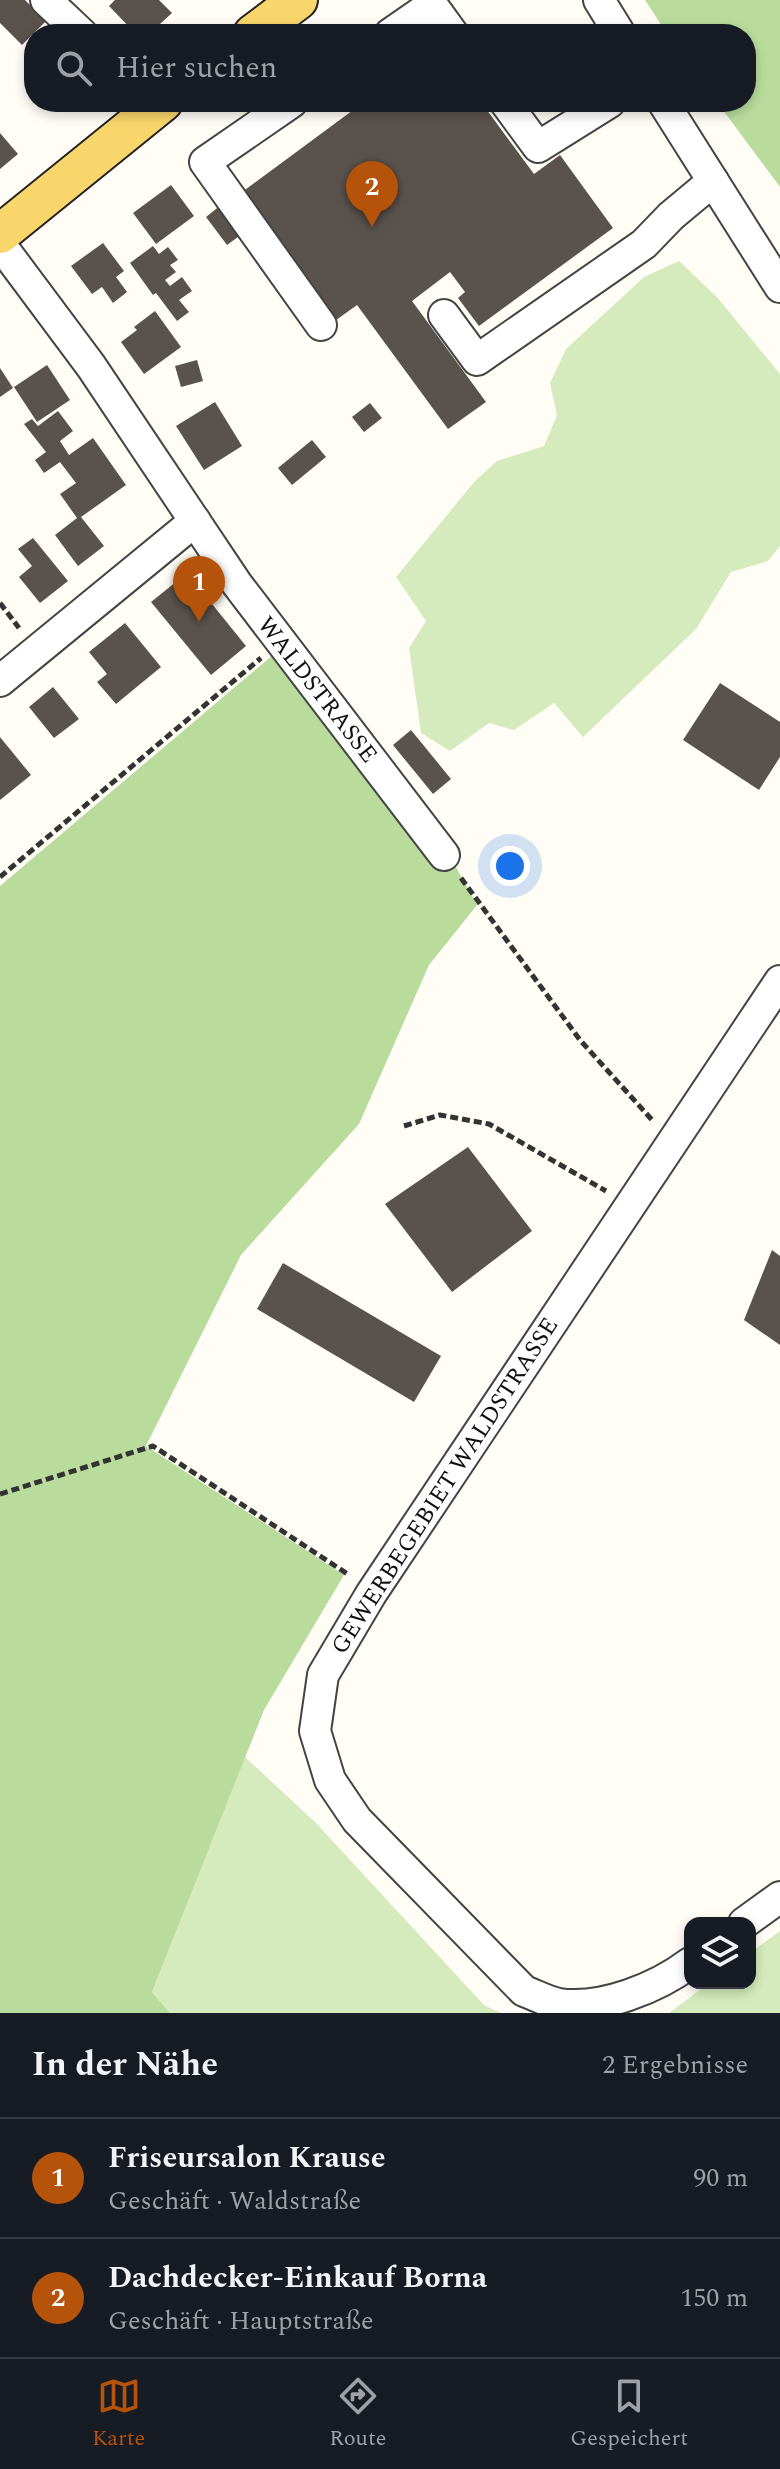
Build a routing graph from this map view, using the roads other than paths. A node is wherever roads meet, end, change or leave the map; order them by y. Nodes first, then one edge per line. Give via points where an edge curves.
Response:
1 (298, 0) edge
2 (599, 0) edge
3 (55, 3) edge
4 (73, 24) edge
5 (266, 24) edge
6 (404, 24) edge
7 (446, 24) edge
8 (614, 24) edge
9 (147, 112) edge
10 (278, 112) edge
11 (512, 112) edge
12 (594, 112) edge
13 (669, 112) edge
14 (713, 181) junction
15 (0, 234) edge
16 (0, 244) edge
17 (780, 287) edge
18 (444, 315) dead end
19 (321, 325) dead end
20 (195, 521) junction
21 (0, 681) edge
22 (444, 855) road end
23 (780, 981) edge
24 (780, 1897) edge
25 (752, 1917) edge
26 (684, 1967) edge

1 - 5 main road
2 - 8 street
3 - 4 street
6 - 7 street via 432,5
9 - 15 main road
10 - 19 street via 205,162
11 - 12 street via 538,147
13 - 14 street
14 - 17 street
14 - 18 street via 644,244 477,360
16 - 20 street, WALDSTRASSE via 91,366
20 - 21 street
20 - 22 street, WALDSTRASSE
23 - 26 street, GEWERBEGEBIET WALDSTRASSE via 374,1589 323,1675 315,1731 330,1780 357,1820 524,1991 559,2004 600,2001 630,1996
24 - 25 street

